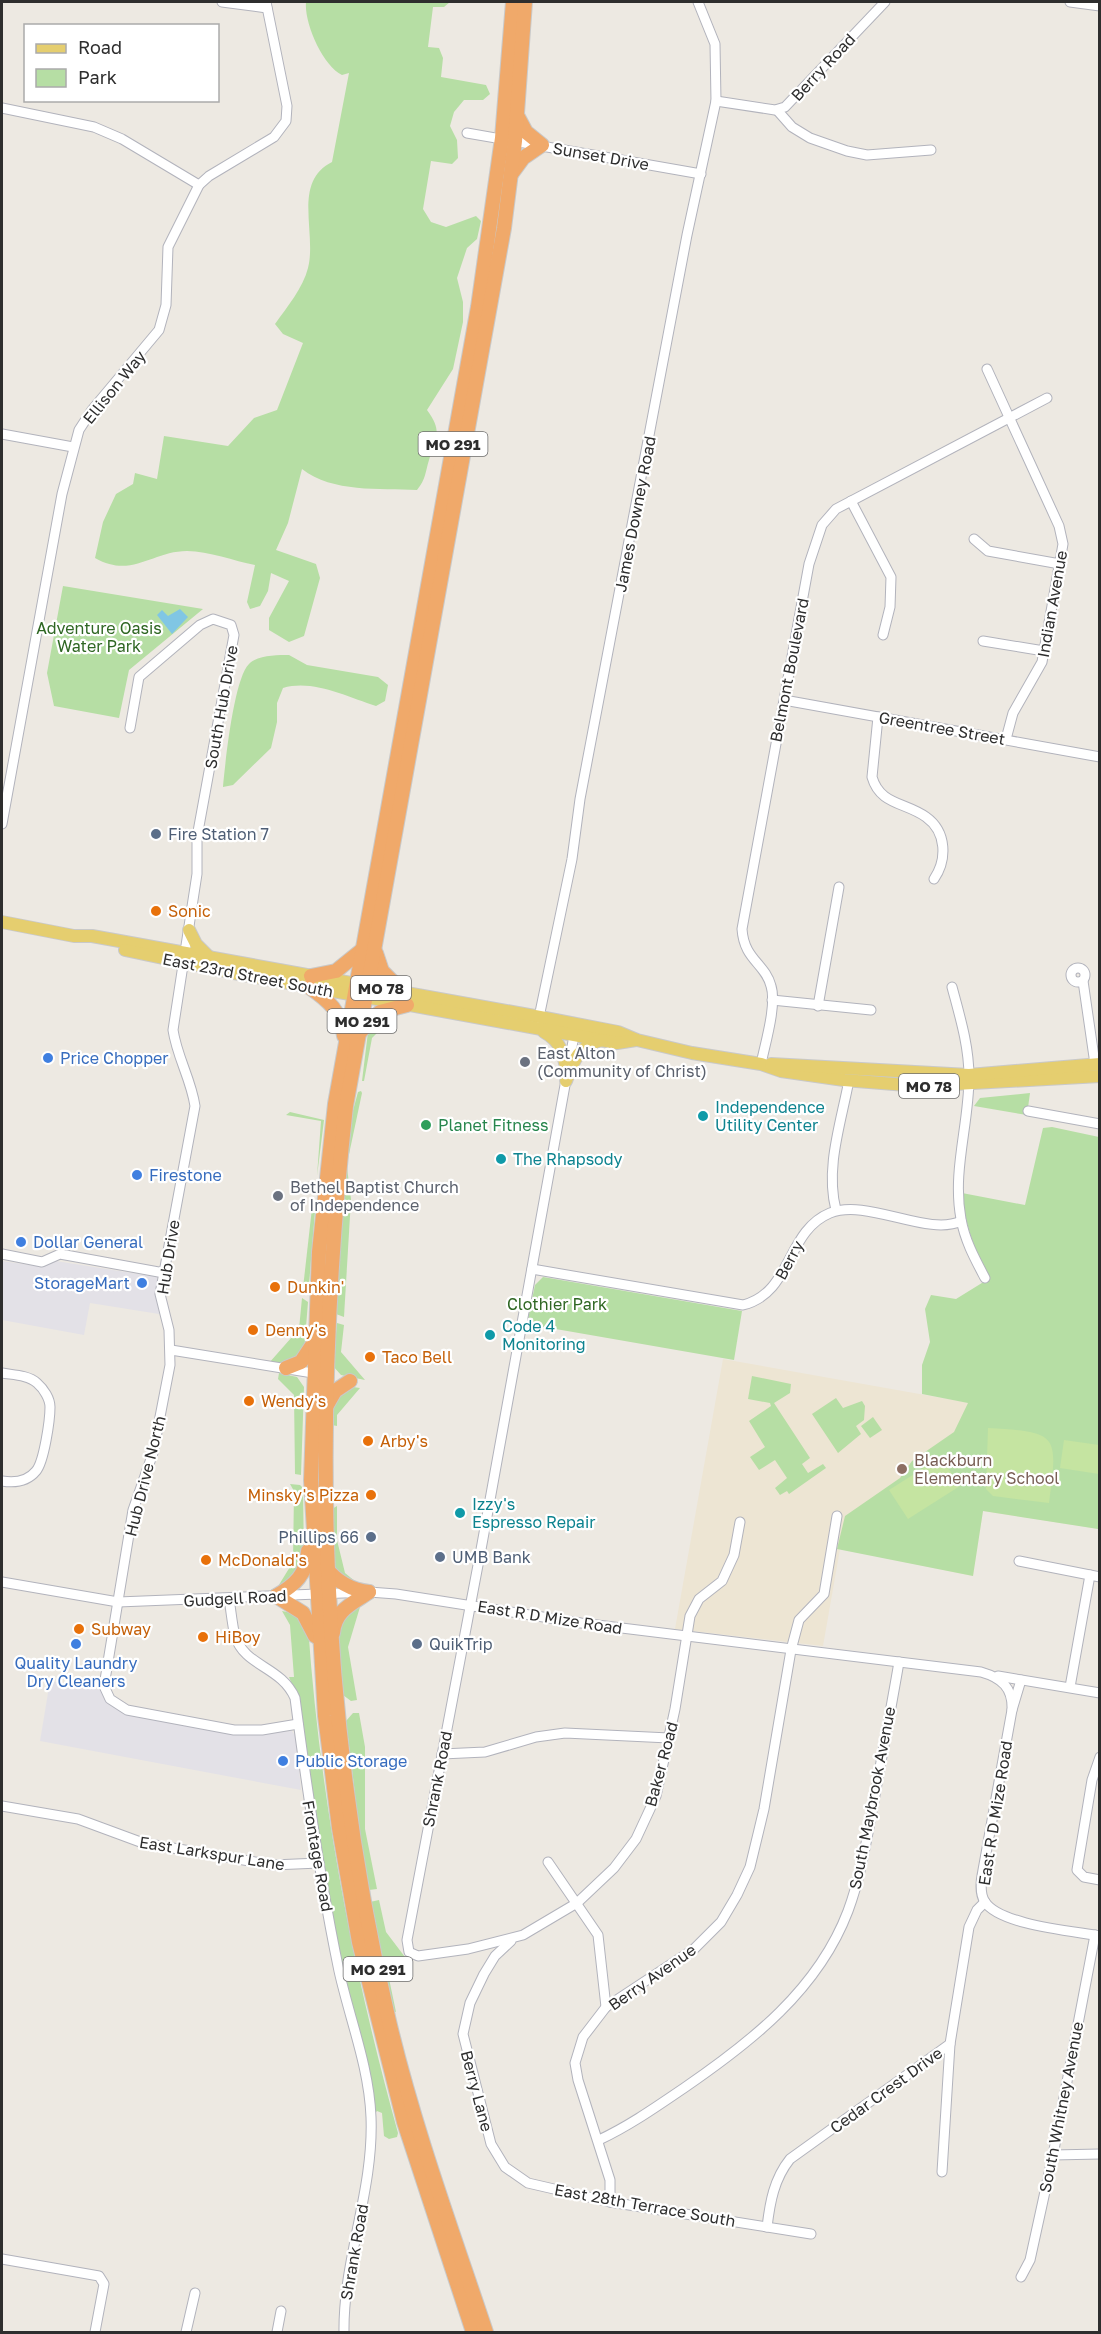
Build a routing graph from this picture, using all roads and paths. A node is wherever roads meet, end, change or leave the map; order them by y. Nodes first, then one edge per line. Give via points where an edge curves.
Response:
1 (222, 2) edge
2 (513, 2) edge
3 (525, 2) edge
4 (698, 2) edge
5 (885, 2) edge
6 (1070, 2) edge
7 (267, 5) edge
8 (1100, 6) edge
9 (716, 101) junction
10 (2, 108) edge
11 (777, 110) junction
12 (517, 116) junction
13 (466, 133) dead end
14 (509, 140) junction
15 (542, 146) junction
16 (931, 150) dead end
17 (701, 174) junction
18 (511, 175) junction
19 (199, 185) junction
20 (987, 369) dead end
21 (1047, 398) dead end
22 (1009, 417) junction
23 (2, 434) edge
24 (73, 447) junction
25 (851, 501) junction
26 (974, 539) dead end
27 (1060, 564) junction
28 (883, 634) dead end
29 (983, 641) dead end
30 (1044, 651) junction
31 (784, 700) junction
32 (878, 717) junction
33 (130, 728) dead end
34 (1006, 739) junction
35 (1100, 757) edge
36 (2, 824) edge
37 (934, 879) dead end
38 (839, 886) dead end
39 (2, 922) edge
40 (189, 930) junction
41 (368, 949) junction
42 (209, 957) junction
43 (185, 958) junction
44 (1083, 981) dead end
45 (310, 982) junction
46 (952, 987) dead end
47 (361, 991) junction
48 (405, 998) junction
49 (772, 1000) junction
50 (818, 1006) junction
51 (871, 1010) dead end
52 (538, 1023) junction
53 (575, 1030) junction
54 (360, 1032) junction
55 (603, 1040) junction
56 (637, 1040) junction
57 (345, 1047) junction
58 (761, 1064) junction
59 (1097, 1064) edge
60 (1100, 1076) edge
61 (566, 1078) junction
62 (849, 1080) junction
63 (969, 1080) junction
64 (1028, 1111) dead end
65 (1100, 1124) edge
66 (836, 1210) junction
67 (961, 1221) junction
68 (2, 1254) edge
69 (532, 1269) junction
70 (164, 1273) junction
71 (985, 1278) dead end
72 (315, 1342) junction
73 (171, 1350) junction
74 (286, 1368) junction
75 (2, 1373) edge
76 (320, 1374) junction
77 (350, 1381) dead end
78 (326, 1407) junction
79 (2, 1481) edge
80 (312, 1510) junction
81 (837, 1516) dead end
82 (740, 1522) dead end
83 (1019, 1562) dead end
84 (326, 1569) junction
85 (1095, 1576) edge
86 (2, 1582) edge
87 (369, 1592) junction
88 (322, 1594) junction
89 (276, 1596) junction
90 (229, 1599) junction
91 (118, 1602) junction
92 (470, 1605) junction
93 (687, 1637) junction
94 (791, 1650) junction
95 (326, 1651) junction
96 (899, 1662) junction
97 (992, 1675) junction
98 (1021, 1680) junction
99 (1070, 1687) junction
100 (1100, 1693) edge
101 (1012, 1710) junction
102 (298, 1724) junction
103 (669, 1738) junction
104 (442, 1754) junction
105 (1100, 1757) edge
106 (1097, 1778) edge
107 (2, 1806) edge
108 (548, 1862) dead end
109 (318, 1863) junction
110 (1100, 1880) edge
111 (985, 1902) junction
112 (578, 1903) junction
113 (1097, 1936) edge
114 (513, 1939) junction
115 (409, 1952) joint
116 (606, 2007) junction
117 (950, 2044) junction
118 (370, 2137) joint
119 (599, 2140) junction
120 (493, 2149) joint
121 (1100, 2154) edge
122 (1053, 2155) junction
123 (942, 2172) dead end
124 (610, 2202) junction
125 (768, 2227) junction
126 (811, 2234) dead end
127 (2, 2259) edge
128 (1021, 2277) dead end
129 (195, 2293) dead end
130 (281, 2311) dead end
131 (95, 2332) edge
132 (186, 2332) edge
133 (277, 2332) edge
134 (344, 2332) edge
135 (473, 2332) edge
136 (486, 2332) edge

1 - 7 street
2 - 14 highway, MO 291
3 - 12 highway, MO 291
4 - 9 street, James Downey Road via 715,44
5 - 11 street, Berry Road via 785,107
6 - 8 street
7 - 19 street, Ellison Way via 287,106 286,121 274,137
9 - 11 street, Berry Road
9 - 17 street, James Downey Road
10 - 19 street via 94,127 122,139
11 - 16 street via 792,127 810,138 867,155
12 - 14 highway, MO 291
12 - 15 highway via 526,132
13 - 14 street, Sunset Drive
14 - 15 street, Sunset Drive
14 - 18 highway, MO 291
14 - 41 highway, MO 291
15 - 17 street, Sunset Drive
15 - 18 highway via 523,158
17 - 52 street, James Downey Road
18 - 41 highway, MO 291 via 490,309
19 - 24 street, Ellison Way via 168,247 166,304 156,335 92,411
20 - 22 street, Indian Avenue
21 - 22 street, Belmont Boulevard
22 - 25 street, Belmont Boulevard
22 - 27 street, Indian Avenue via 1059,526 1063,544
23 - 24 street
24 - 36 street, Ellison Way
25 - 28 street via 891,577 890,607
25 - 31 street, Belmont Boulevard via 826,518 816,541
26 - 27 street via 988,551
27 - 30 street, Indian Avenue
29 - 30 street
30 - 34 street, Indian Avenue via 1038,674 1012,713
31 - 32 street, Greentree Street
31 - 49 street, Belmont Boulevard via 742,929 746,950 772,986
32 - 34 street, Greentree Street
32 - 37 street via 874,783 885,798 926,817 936,829 945,856
33 - 40 street, South Hub Drive via 139,677 201,625 213,619 231,625 234,635 197,837 197,874
34 - 35 street, Greentree Street
38 - 50 street
39 - 43 main road, East 23rd Street South / MO 78 via 74,936 85,942
40 - 42 main road
40 - 43 street, South Hub Drive
41 - 45 highway via 336,971
41 - 47 highway, MO 291
41 - 48 highway
42 - 43 main road, East 23rd Street South / MO 78
42 - 45 main road, East 23rd Street South / MO 78
43 - 45 main road, East 23rd Street South / MO 78
43 - 70 street, Hub Drive via 173,1030 175,1048 192,1085 195,1106
44 - 59 street
45 - 47 main road, East 23rd Street South / MO 78
45 - 57 highway via 338,1013
46 - 63 street via 965,1037
47 - 48 main road, East 23rd Street South / MO 78
47 - 54 highway, MO 291
47 - 57 highway, MO 291
48 - 52 main road, East 23rd Street South / MO 78
48 - 54 highway via 380,1012
49 - 50 street
49 - 58 street, Belmont Boulevard
50 - 51 street
52 - 53 main road, East 23rd Street South / MO 78
52 - 61 main road via 562,1048
53 - 55 main road, East 23rd Street South / MO 78
53 - 56 main road, East 23rd Street South / MO 78 via 618,1032
53 - 61 street, East R D Mize Road
54 - 76 highway, MO 291 via 346,1106
55 - 56 main road, East 23rd Street South / MO 78
55 - 61 main road via 575,1056
56 - 58 main road, East 23rd Street South / MO 78
57 - 72 highway, MO 291 via 327,1159
58 - 62 main road, MO 78 via 781,1071
58 - 63 main road, MO 78
59 - 63 main road, MO 78
60 - 63 main road, MO 78
61 - 69 street, East R D Mize Road
62 - 63 main road, MO 78 via 919,1086
62 - 66 street via 832,1166 831,1189
63 - 67 street via 958,1174
64 - 65 street
66 - 67 street via 937,1224
66 - 69 street, Berry via 807,1228 777,1283 754,1303 734,1305
67 - 71 street
68 - 70 street via 42,1262 60,1254
69 - 92 street, East R D Mize Road
70 - 73 street, Hub Drive via 161,1306
72 - 74 highway via 301,1362
72 - 76 highway, MO 291
73 - 74 street
73 - 91 street, Hub Drive North via 153,1453 133,1510
74 - 76 street
75 - 79 street via 23,1376 39,1384 50,1407 41,1464 26,1479
76 - 78 highway, MO 291
76 - 80 highway, MO 291
77 - 78 highway via 335,1391
78 - 84 highway, MO 291
80 - 88 highway, MO 291
80 - 89 highway via 305,1570 297,1582
81 - 94 street, Berry Avenue via 824,1594 799,1620
82 - 93 street, Baker Road via 734,1555 722,1581 699,1599 690,1616
83 - 85 street
84 - 87 highway via 342,1583
84 - 88 highway, MO 291
85 - 99 street
86 - 91 street, Gudgell Road
87 - 88 street, Gudgell Road
87 - 92 street, Gudgell Road
87 - 95 highway via 338,1615
88 - 89 street, Gudgell Road
88 - 95 highway, MO 291
89 - 90 street, Gudgell Road
89 - 95 highway via 303,1613
90 - 91 street, Gudgell Road
90 - 102 street, Frontage Road via 235,1636 255,1662 289,1684
91 - 102 street via 104,1680 107,1694 116,1705 234,1730
92 - 93 street, East R D Mize Road
92 - 104 street, Shrank Road
93 - 94 street, East R D Mize Road
93 - 103 street, Baker Road
94 - 96 street, East R D Mize Road
94 - 116 street, Berry Avenue via 764,1809 750,1867 737,1895 721,1922 694,1949
95 - 135 highway, MO 291 via 339,1828 374,2007 404,2122
95 - 136 highway, MO 291 via 353,1836 389,2022 427,2157
96 - 97 street, East R D Mize Road
96 - 119 street, South Maybrook Avenue via 861,1869 829,1950 808,1981 770,2023 630,2126
97 - 98 street
97 - 101 street, East R D Mize Road via 1011,1694
98 - 99 street
98 - 101 street, East R D Mize Road
99 - 100 street
101 - 111 street, East R D Mize Road via 983,1870 981,1889
102 - 109 street, Frontage Road
103 - 104 street via 565,1733 484,1752
103 - 112 street, Baker Road via 656,1796 636,1839 614,1868
104 - 115 street, Shrank Road via 407,1940
105 - 106 street
106 - 110 street via 1077,1870 1084,1877
107 - 109 street, East Larkspur Lane via 78,1819 143,1843 273,1865
108 - 112 street
109 - 118 street, Frontage Road via 339,1972 367,2076
111 - 113 street, East R D Mize Road via 1006,1917
111 - 117 street, Cedar Crest Drive via 969,1928
112 - 114 street, Baker Road
112 - 116 street via 598,1935
113 - 122 street, South Whitney Avenue
114 - 115 street, Baker Road via 418,1956
114 - 120 street, Berry Lane via 495,1956 484,1974 470,2003 463,2034
116 - 119 street, Berry Avenue via 583,2037 575,2063
117 - 123 street
117 - 125 street, Cedar Crest Drive via 790,2158 775,2186
118 - 134 street, Shrank Road via 348,2278
119 - 124 street, Berry Avenue via 610,2180
120 - 124 street, East 28th Terrace South via 505,2167 528,2183
121 - 122 street
122 - 128 street, South Whitney Avenue via 1030,2260
124 - 125 street, East 28th Terrace South
125 - 126 street, East 28th Terrace South
127 - 131 street via 99,2276 102,2279
129 - 132 street
130 - 133 street

